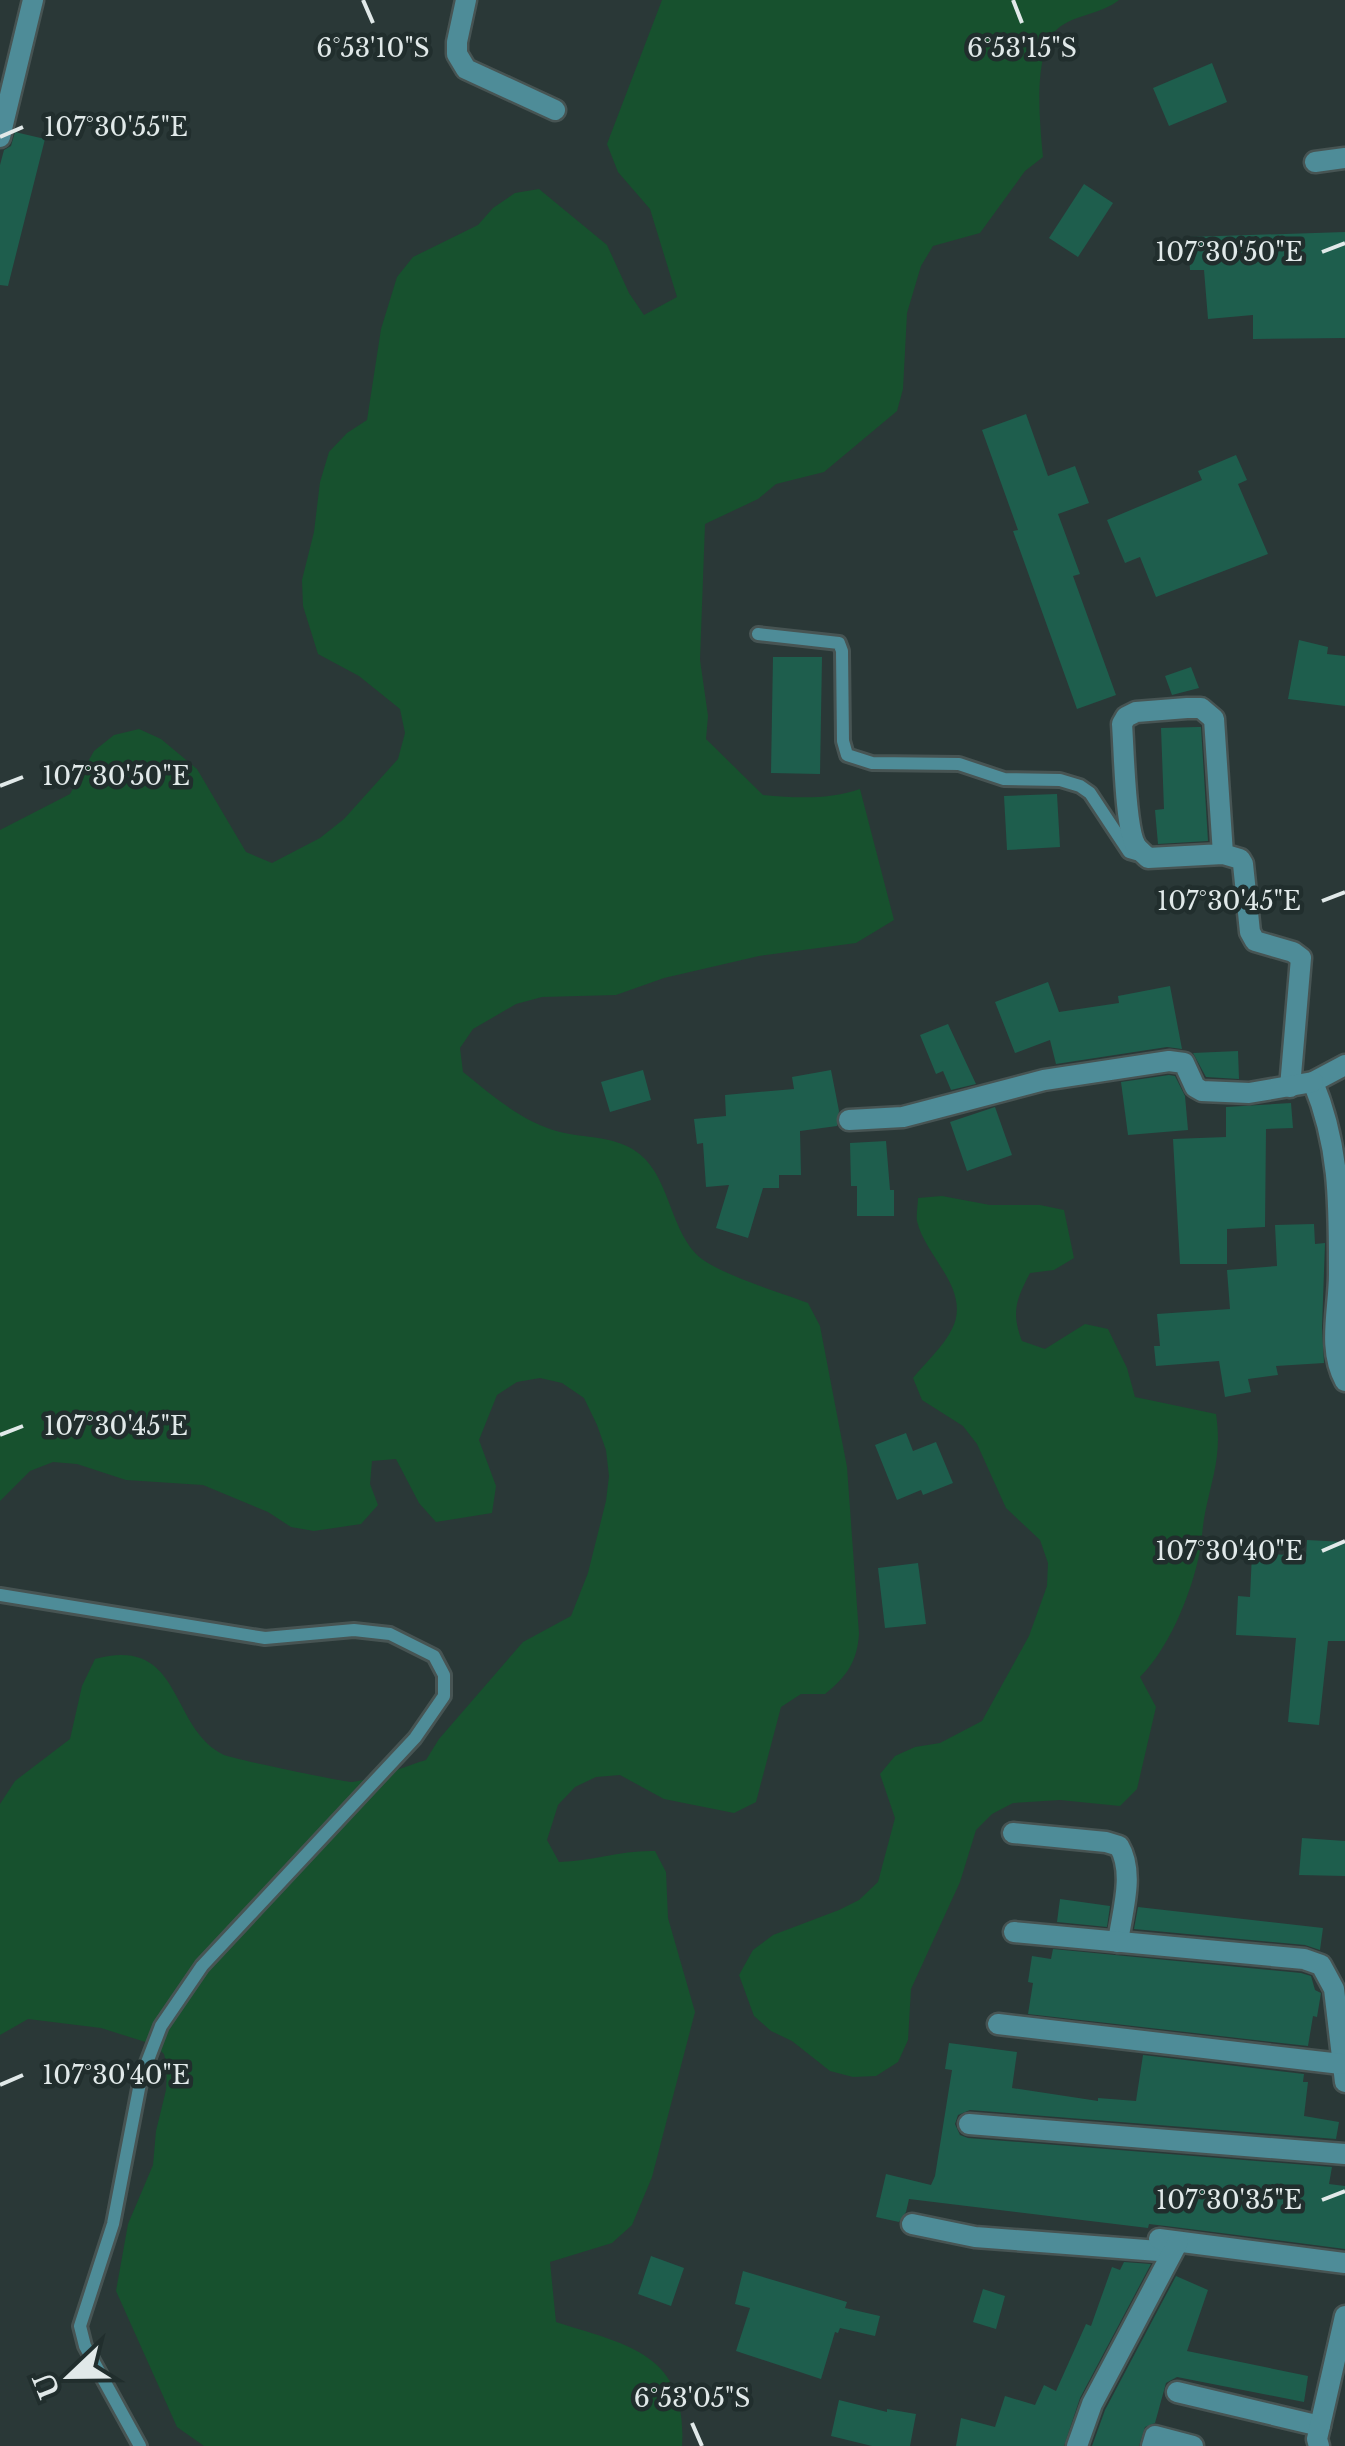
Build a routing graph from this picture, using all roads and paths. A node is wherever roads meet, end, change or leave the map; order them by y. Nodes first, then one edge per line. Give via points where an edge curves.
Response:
1 (34, 0) edge
2 (466, 0) edge
3 (5, 95) edge
4 (555, 110) dead end
5 (0, 136) edge
6 (1345, 158) edge
7 (1315, 162) dead end
8 (758, 634) dead end
9 (1222, 854) junction
10 (1148, 858) junction
11 (1345, 1065) edge
12 (1313, 1082) junction
13 (1290, 1088) junction
14 (849, 1120) dead end
15 (1345, 1382) edge
16 (0, 1595) edge
17 (1013, 1832) dead end
18 (1014, 1932) dead end
19 (1118, 1942) junction
20 (998, 2024) dead end
21 (1343, 2073) edge
22 (969, 2124) dead end
23 (1345, 2154) edge
24 (912, 2224) dead end
25 (1108, 2233) dead end
26 (1175, 2247) junction
27 (1345, 2264) edge
28 (1345, 2316) edge
29 (1176, 2392) dead end
30 (1320, 2436) edge
31 (140, 2446) edge
32 (1077, 2446) edge
33 (1152, 2446) edge
34 (1193, 2446) edge

1 - 3 street
2 - 4 street via 457,42 466,69
3 - 5 street
6 - 7 street
8 - 10 lane via 839,643 847,755 872,763 958,764 1004,779 1080,786 1130,852
9 - 10 street
9 - 10 street via 1214,719 1201,708 1187,708 1136,712 1122,724 1130,825
9 - 13 street via 1244,864 1254,941 1301,958
11 - 12 street
12 - 13 street
12 - 15 street via 1330,1122 1334,1157 1340,1280 1334,1332
13 - 14 street via 1202,1091 1184,1063 1170,1061 1044,1080 903,1117
16 - 31 lane via 265,1638 354,1630 390,1634 434,1656 444,1675 444,1696 416,1738 202,1966 161,2026 141,2078 113,2224 80,2326
17 - 19 street via 1120,1846 1128,1872
18 - 19 street
19 - 21 street via 1322,1965 1334,1989
20 - 21 street
22 - 23 street
24 - 26 street via 975,2237
25 - 26 street
26 - 27 street
26 - 32 street via 1092,2404
28 - 30 street
29 - 30 street
33 - 34 street via 1156,2436

